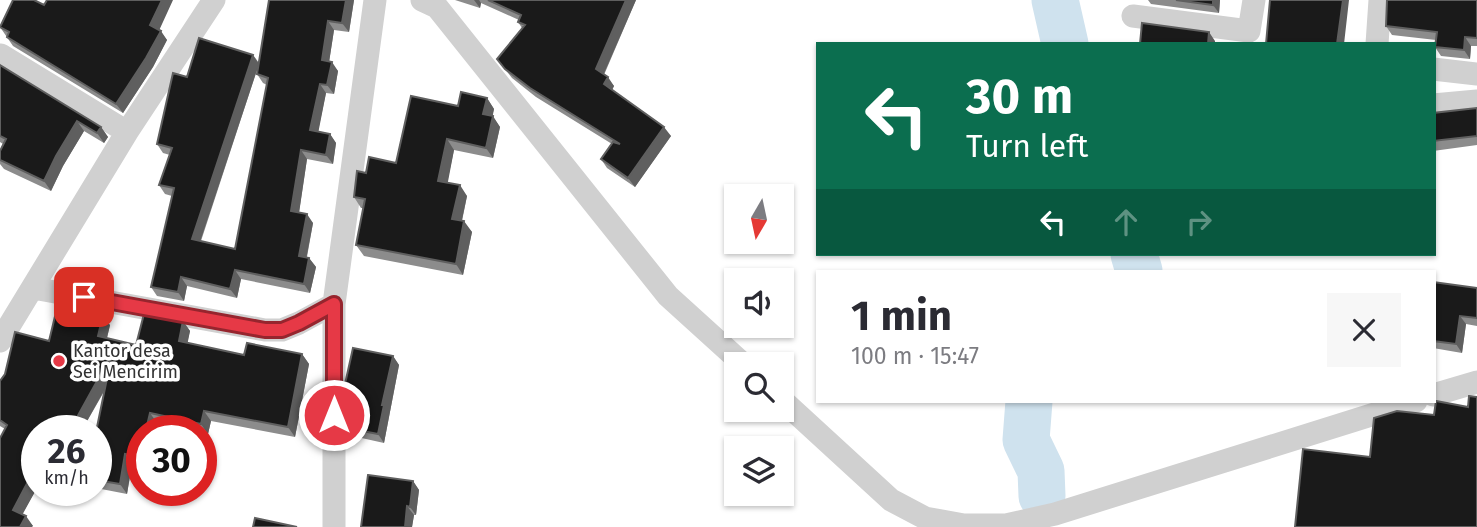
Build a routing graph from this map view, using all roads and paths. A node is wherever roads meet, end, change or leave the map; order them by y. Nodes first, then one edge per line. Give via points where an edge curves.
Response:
1 (214, 0) edge
2 (375, 0) edge
3 (422, 0) edge
4 (1254, 0) edge
5 (1380, 0) edge
6 (1133, 16) dead end
7 (1377, 42) edge
8 (1, 55) edge
9 (1436, 69) edge
10 (1477, 74) edge
11 (1477, 101) edge
12 (1436, 105) edge
13 (127, 132) junction
14 (18, 297) edge
15 (334, 304) junction
16 (0, 341) edge
17 (730, 352) edge
18 (1477, 382) edge
19 (1436, 394) edge
20 (1410, 403) edge
21 (794, 411) edge
22 (334, 527) edge

1 - 13 street
2 - 15 street
3 - 17 street via 437,7 668,296
4 - 6 street via 1249,31
5 - 7 street
8 - 13 street
9 - 10 street
11 - 12 street
13 - 14 street
14 - 15 street via 265,330 290,327
14 - 16 street
15 - 22 street
18 - 19 street
20 - 21 street via 1055,514 1006,525 964,525 925,518 891,500

